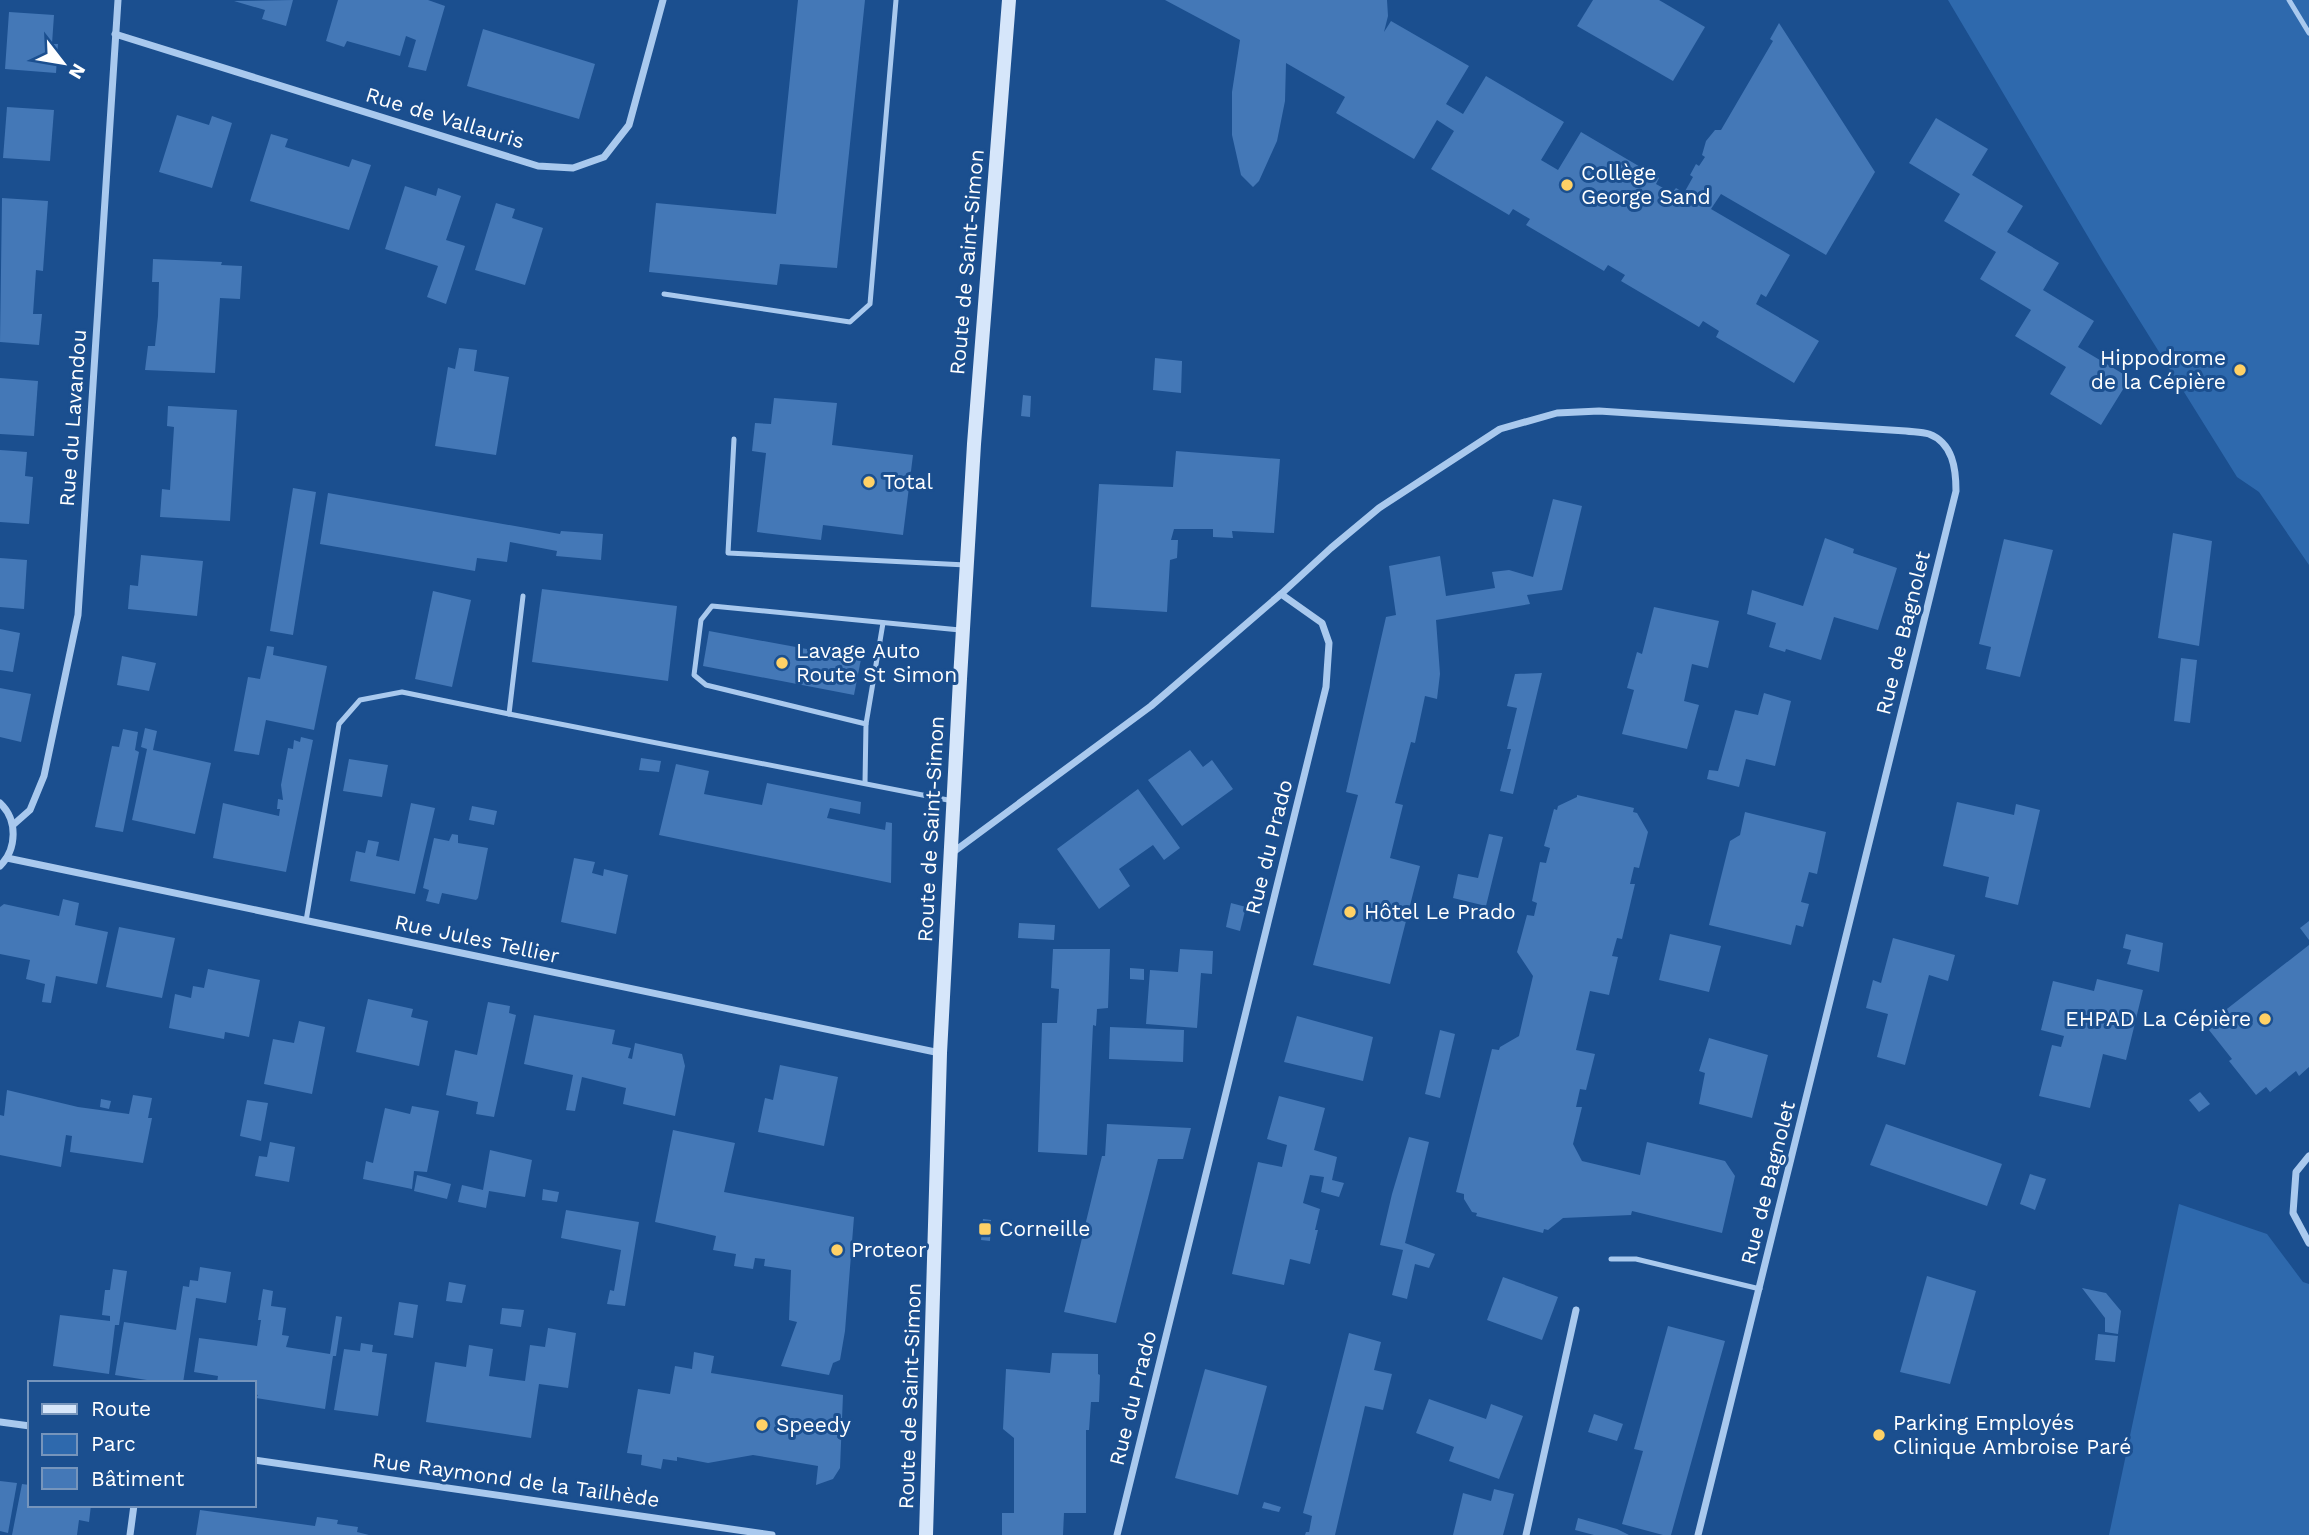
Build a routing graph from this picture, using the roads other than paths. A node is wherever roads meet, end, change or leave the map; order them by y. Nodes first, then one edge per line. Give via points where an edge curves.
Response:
1 (118, 0) edge
2 (663, 0) edge
3 (896, 0) edge
4 (1009, 0) edge
5 (2289, 0) edge
6 (2309, 33) edge
7 (115, 34) junction
8 (664, 294) dead end
9 (734, 439) dead end
10 (967, 565) junction
11 (1281, 594) junction
12 (523, 596) dead end
13 (883, 622) junction
14 (963, 631) junction
15 (509, 713) junction
16 (866, 724) junction
17 (865, 783) junction
18 (954, 801) junction
19 (0, 803) edge
20 (13, 825) junction
21 (951, 853) junction
22 (7, 858) junction
23 (0, 866) edge
24 (306, 921) junction
25 (940, 1053) junction
26 (2309, 1156) edge
27 (2309, 1243) edge
28 (1611, 1259) dead end
29 (1760, 1289) junction
30 (1576, 1310) dead end
31 (0, 1422) edge
32 (28, 1426) edge
33 (256, 1460) edge
34 (134, 1507) edge
35 (130, 1535) edge
36 (772, 1535) edge
37 (926, 1535) edge
38 (1117, 1535) edge
39 (1526, 1535) edge
40 (1698, 1535) edge

1 - 7 street, Rue du Lavandou
2 - 7 street, Rue de Vallauris via 629,125 604,157 573,168 538,166
3 - 8 lane via 870,304 850,322
4 - 10 main road, Route de Saint-Simon
5 - 6 lane
7 - 20 street, Rue du Lavandou via 79,615 44,776 30,810
9 - 10 lane via 728,553
10 - 14 main road, Route de Saint-Simon
11 - 21 street via 1151,706
11 - 29 street, Rue de Bagnolet via 1379,508 1500,429 1557,413 1598,411 1906,431 1931,434 1946,448 1956,465 1956,491
11 - 38 street, Rue du Prado via 1322,623 1329,643 1326,687
12 - 15 lane
13 - 14 lane
13 - 16 lane
13 - 16 lane via 712,606 701,620 694,675 706,685
14 - 18 main road, Route de Saint-Simon
15 - 17 lane
15 - 24 lane via 402,692 359,700 339,724
16 - 17 lane
17 - 18 lane
18 - 21 main road, Route de Saint-Simon
19 - 20 street
20 - 22 street
21 - 25 main road, Route de Saint-Simon
22 - 23 street
22 - 24 street, Rue Jules Tellier
24 - 25 street, Rue Jules Tellier
25 - 37 main road, Route de Saint-Simon
26 - 27 street via 2296,1172 2293,1213
28 - 29 lane via 1636,1259
29 - 40 street, Rue de Bagnolet
30 - 39 street
31 - 32 street
33 - 36 street, Rue Raymond de la Tailhède
34 - 35 street

